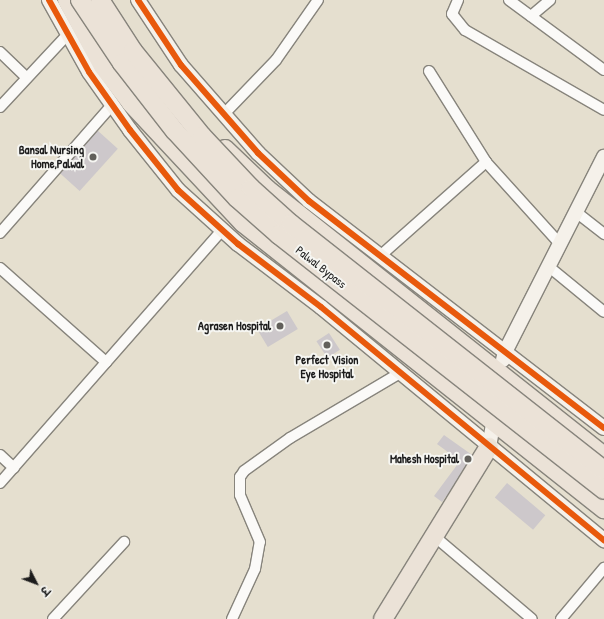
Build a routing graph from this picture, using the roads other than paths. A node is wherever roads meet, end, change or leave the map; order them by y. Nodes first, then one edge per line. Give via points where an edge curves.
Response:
1 (49, 0) edge
2 (67, 0) edge
3 (80, 0) edge
4 (100, 0) edge
5 (110, 0) edge
6 (138, 0) edge
7 (318, 0) edge
8 (458, 0) edge
9 (509, 0) edge
10 (550, 0) edge
11 (531, 16) junction
12 (68, 34) junction
13 (0, 52) edge
14 (604, 70) edge
15 (429, 71) dead end
16 (27, 78) junction
17 (112, 105) junction
18 (0, 106) edge
19 (604, 110) edge
20 (224, 114) junction
21 (604, 157) edge
22 (486, 162) junction
23 (576, 212) junction
24 (1, 230) edge
25 (222, 230) junction
26 (604, 234) edge
27 (560, 244) junction
28 (380, 256) junction
29 (548, 266) junction
30 (0, 268) edge
31 (604, 312) edge
32 (505, 352) junction
33 (106, 362) junction
34 (400, 373) junction
35 (501, 376) junction
36 (493, 422) junction
37 (604, 428) edge
38 (489, 447) junction
39 (0, 455) edge
40 (604, 456) edge
41 (14, 468) junction
42 (604, 470) edge
43 (0, 483) edge
44 (604, 490) edge
45 (604, 509) edge
46 (434, 536) junction
47 (604, 540) edge
48 (124, 542) dead end
49 (604, 568) edge
50 (53, 619) edge
51 (232, 619) edge
52 (383, 619) edge
53 (532, 619) edge
54 (560, 619) edge

1 - 12 street
2 - 36 highway via 103,66 131,103 243,223
3 - 44 highway, Palwal Bypass, bridge via 122,63 175,130 237,198 279,235
4 - 42 highway, Palwal Bypass, bridge via 133,51 202,136 251,188 291,224
5 - 35 highway via 158,70 231,155 266,189
6 - 20 street via 181,65
7 - 20 street via 276,60
8 - 19 street via 452,14 465,30
9 - 11 street
10 - 11 street
11 - 14 street
12 - 16 street
12 - 17 street via 89,72
13 - 16 street
15 - 22 street
16 - 18 street
17 - 24 street
17 - 25 street via 178,190
20 - 28 street via 258,153 309,200
21 - 23 street
22 - 27 street
22 - 28 street
23 - 26 street
23 - 27 street
25 - 33 street
25 - 34 street
27 - 29 street
28 - 32 street
29 - 31 street
29 - 32 street
30 - 33 street
32 - 35 street
32 - 37 street
33 - 41 street
34 - 38 street
34 - 51 street via 269,452 251,464 240,477 240,495 260,542 255,569
35 - 36 street
35 - 40 highway
36 - 38 street
36 - 45 highway
38 - 46 highway
38 - 47 street
39 - 41 street
41 - 43 street
46 - 52 highway
46 - 53 street
48 - 50 street
49 - 54 street

